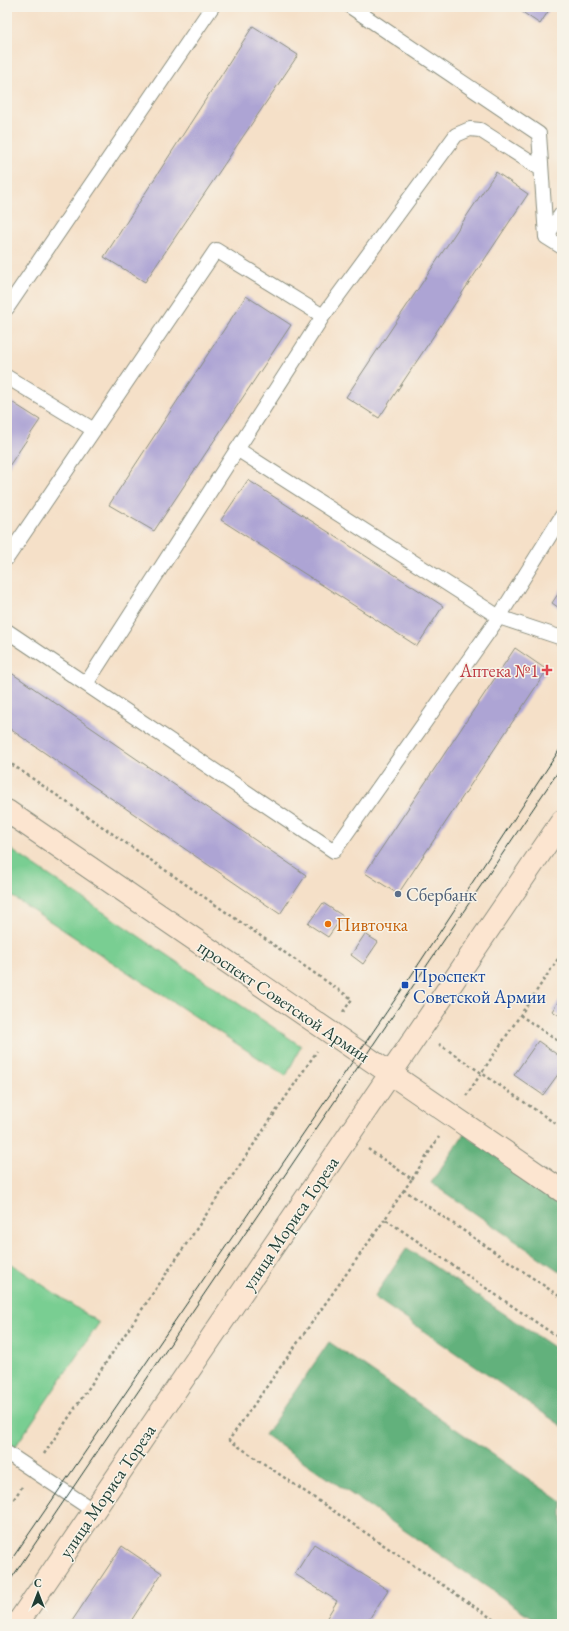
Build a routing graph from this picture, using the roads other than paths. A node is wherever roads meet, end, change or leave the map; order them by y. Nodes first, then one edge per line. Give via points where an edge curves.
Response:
1 (212, 7) edge
2 (351, 7) edge
3 (541, 169) junction
4 (562, 213) edge
5 (546, 237) junction
6 (562, 247) edge
7 (7, 308) edge
8 (323, 316) junction
9 (7, 377) edge
10 (94, 430) junction
11 (237, 449) junction
12 (562, 516) edge
13 (7, 558) edge
14 (499, 617) junction
15 (7, 631) edge
16 (562, 638) edge
17 (86, 684) junction
18 (7, 811) edge
19 (562, 821) edge
20 (391, 1075) junction
21 (562, 1191) edge
22 (7, 1453) edge
23 (94, 1511) junction
24 (17, 1624) edge

1 - 7 lane
2 - 3 lane via 539,134
3 - 5 lane
3 - 8 lane via 480,130 470,129 456,135
4 - 5 lane
5 - 6 lane
8 - 10 lane via 216,250
8 - 11 lane
9 - 10 lane
10 - 13 lane
11 - 14 lane
11 - 17 lane
12 - 14 lane
14 - 16 lane
14 - 17 lane via 334,851
15 - 17 lane
18 - 20 street, проспект Советской Армии
19 - 20 street, улица Мориса Тореза
20 - 21 street, проспект Советской Армии
20 - 23 street, улица Мориса Тореза
22 - 23 lane
23 - 24 street, улица Мориса Тореза

